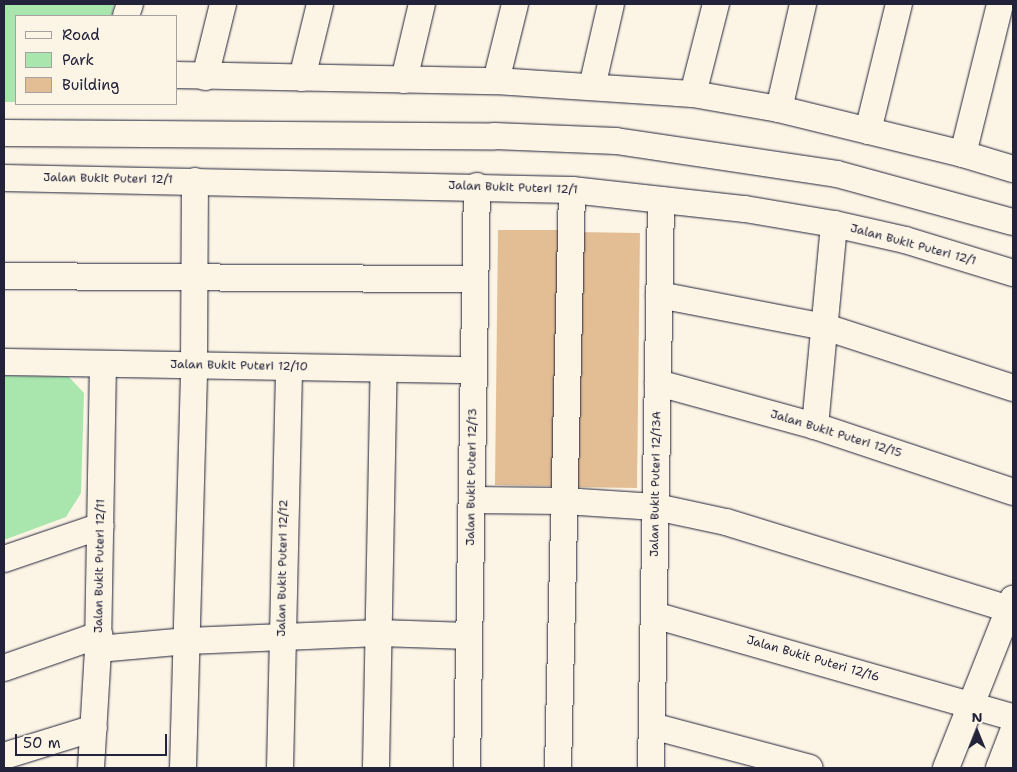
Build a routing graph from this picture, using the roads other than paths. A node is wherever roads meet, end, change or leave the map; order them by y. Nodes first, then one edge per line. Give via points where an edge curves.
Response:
1 (223, 4) edge
2 (320, 4) edge
3 (422, 4) edge
4 (515, 4) edge
5 (611, 4) edge
6 (716, 4) edge
7 (803, 4) edge
8 (899, 4) edge
9 (1000, 4) edge
10 (178, 76) edge
11 (205, 76) junction
12 (302, 78) junction
13 (404, 80) junction
14 (496, 81) junction
15 (592, 87) junction
16 (694, 94) junction
17 (779, 109) junction
18 (868, 131) junction
19 (4, 133) edge
20 (964, 154) junction
21 (1013, 169) edge
22 (4, 178) edge
23 (195, 181) junction
24 (477, 186) junction
25 (572, 190) junction
26 (661, 200) junction
27 (1006, 218) edge
28 (834, 224) junction
29 (1013, 273) edge
30 (4, 276) edge
31 (194, 278) junction
32 (475, 279) junction
33 (659, 295) junction
34 (825, 327) junction
35 (4, 362) edge
36 (103, 364) junction
37 (194, 365) junction
38 (289, 367) junction
39 (384, 369) junction
40 (474, 370) junction
41 (658, 383) junction
42 (1013, 388) edge
43 (815, 426) junction
44 (1013, 492) edge
45 (472, 500) junction
46 (564, 500) junction
47 (656, 507) junction
48 (101, 526) junction
49 (4, 559) edge
50 (1011, 604) edge
51 (654, 615) junction
52 (379, 633) junction
53 (282, 636) junction
54 (469, 636) junction
55 (188, 640) junction
56 (98, 642) junction
57 (4, 668) edge
58 (972, 704) junction
59 (1013, 717) edge
60 (652, 726) junction
61 (94, 728) junction
62 (1013, 732) edge
63 (4, 756) edge
64 (91, 768) edge
65 (183, 768) edge
66 (280, 768) edge
67 (376, 768) edge
68 (467, 768) edge
69 (558, 768) edge
70 (652, 768) edge
71 (810, 768) edge
72 (946, 768) edge
73 (999, 768) edge

1 - 11 street
2 - 12 street
3 - 13 street
4 - 14 street
5 - 15 street
6 - 16 street
7 - 17 street
8 - 18 street
9 - 20 street
10 - 11 street
11 - 12 street
12 - 13 street
13 - 14 street
14 - 15 street
15 - 16 street
16 - 17 street
17 - 18 street
18 - 20 street
19 - 27 street via 494,136 616,141 837,174
20 - 21 street
22 - 23 street, Jalan Bukit Puteri 12/1
23 - 24 street, Jalan Bukit Puteri 12/1
23 - 31 street
24 - 25 street, Jalan Bukit Puteri 12/1
24 - 32 street, Jalan Bukit Puteri 12/13
25 - 26 street, Jalan Bukit Puteri 12/1
25 - 46 street
26 - 28 street, Jalan Bukit Puteri 12/1 via 745,209
26 - 33 street, Jalan Bukit Puteri 12/13A
28 - 29 street, Jalan Bukit Puteri 12/1 via 905,240
28 - 34 street
30 - 31 street
31 - 32 street
31 - 37 street
32 - 40 street, Jalan Bukit Puteri 12/13
33 - 34 street
33 - 41 street, Jalan Bukit Puteri 12/13A
34 - 42 street
34 - 43 street
35 - 36 street, Jalan Bukit Puteri 12/10
36 - 37 street, Jalan Bukit Puteri 12/10
36 - 48 street, Jalan Bukit Puteri 12/11
37 - 38 street, Jalan Bukit Puteri 12/10
37 - 55 street
38 - 39 street, Jalan Bukit Puteri 12/10
38 - 53 street, Jalan Bukit Puteri 12/12
39 - 40 street, Jalan Bukit Puteri 12/10
39 - 52 street
40 - 45 street, Jalan Bukit Puteri 12/13
41 - 43 street, Jalan Bukit Puteri 12/15
41 - 47 street, Jalan Bukit Puteri 12/13A
43 - 44 street, Jalan Bukit Puteri 12/15
45 - 46 street
45 - 54 street, Jalan Bukit Puteri 12/13
46 - 47 street
46 - 69 street
47 - 50 street via 726,522
47 - 51 street, Jalan Bukit Puteri 12/13A
48 - 49 street
48 - 56 street, Jalan Bukit Puteri 12/11
50 - 58 street
51 - 58 street, Jalan Bukit Puteri 12/16
51 - 60 street, Jalan Bukit Puteri 12/13A
52 - 53 street
52 - 54 street
52 - 67 street
53 - 55 street
53 - 66 street, Jalan Bukit Puteri 12/12
54 - 68 street, Jalan Bukit Puteri 12/13
55 - 56 street
55 - 65 street
56 - 57 street
56 - 61 street, Jalan Bukit Puteri 12/11
58 - 59 street, Jalan Bukit Puteri 12/16
58 - 72 street
60 - 70 street, Jalan Bukit Puteri 12/13A
60 - 71 street
61 - 63 street
61 - 64 street, Jalan Bukit Puteri 12/11
62 - 73 street

